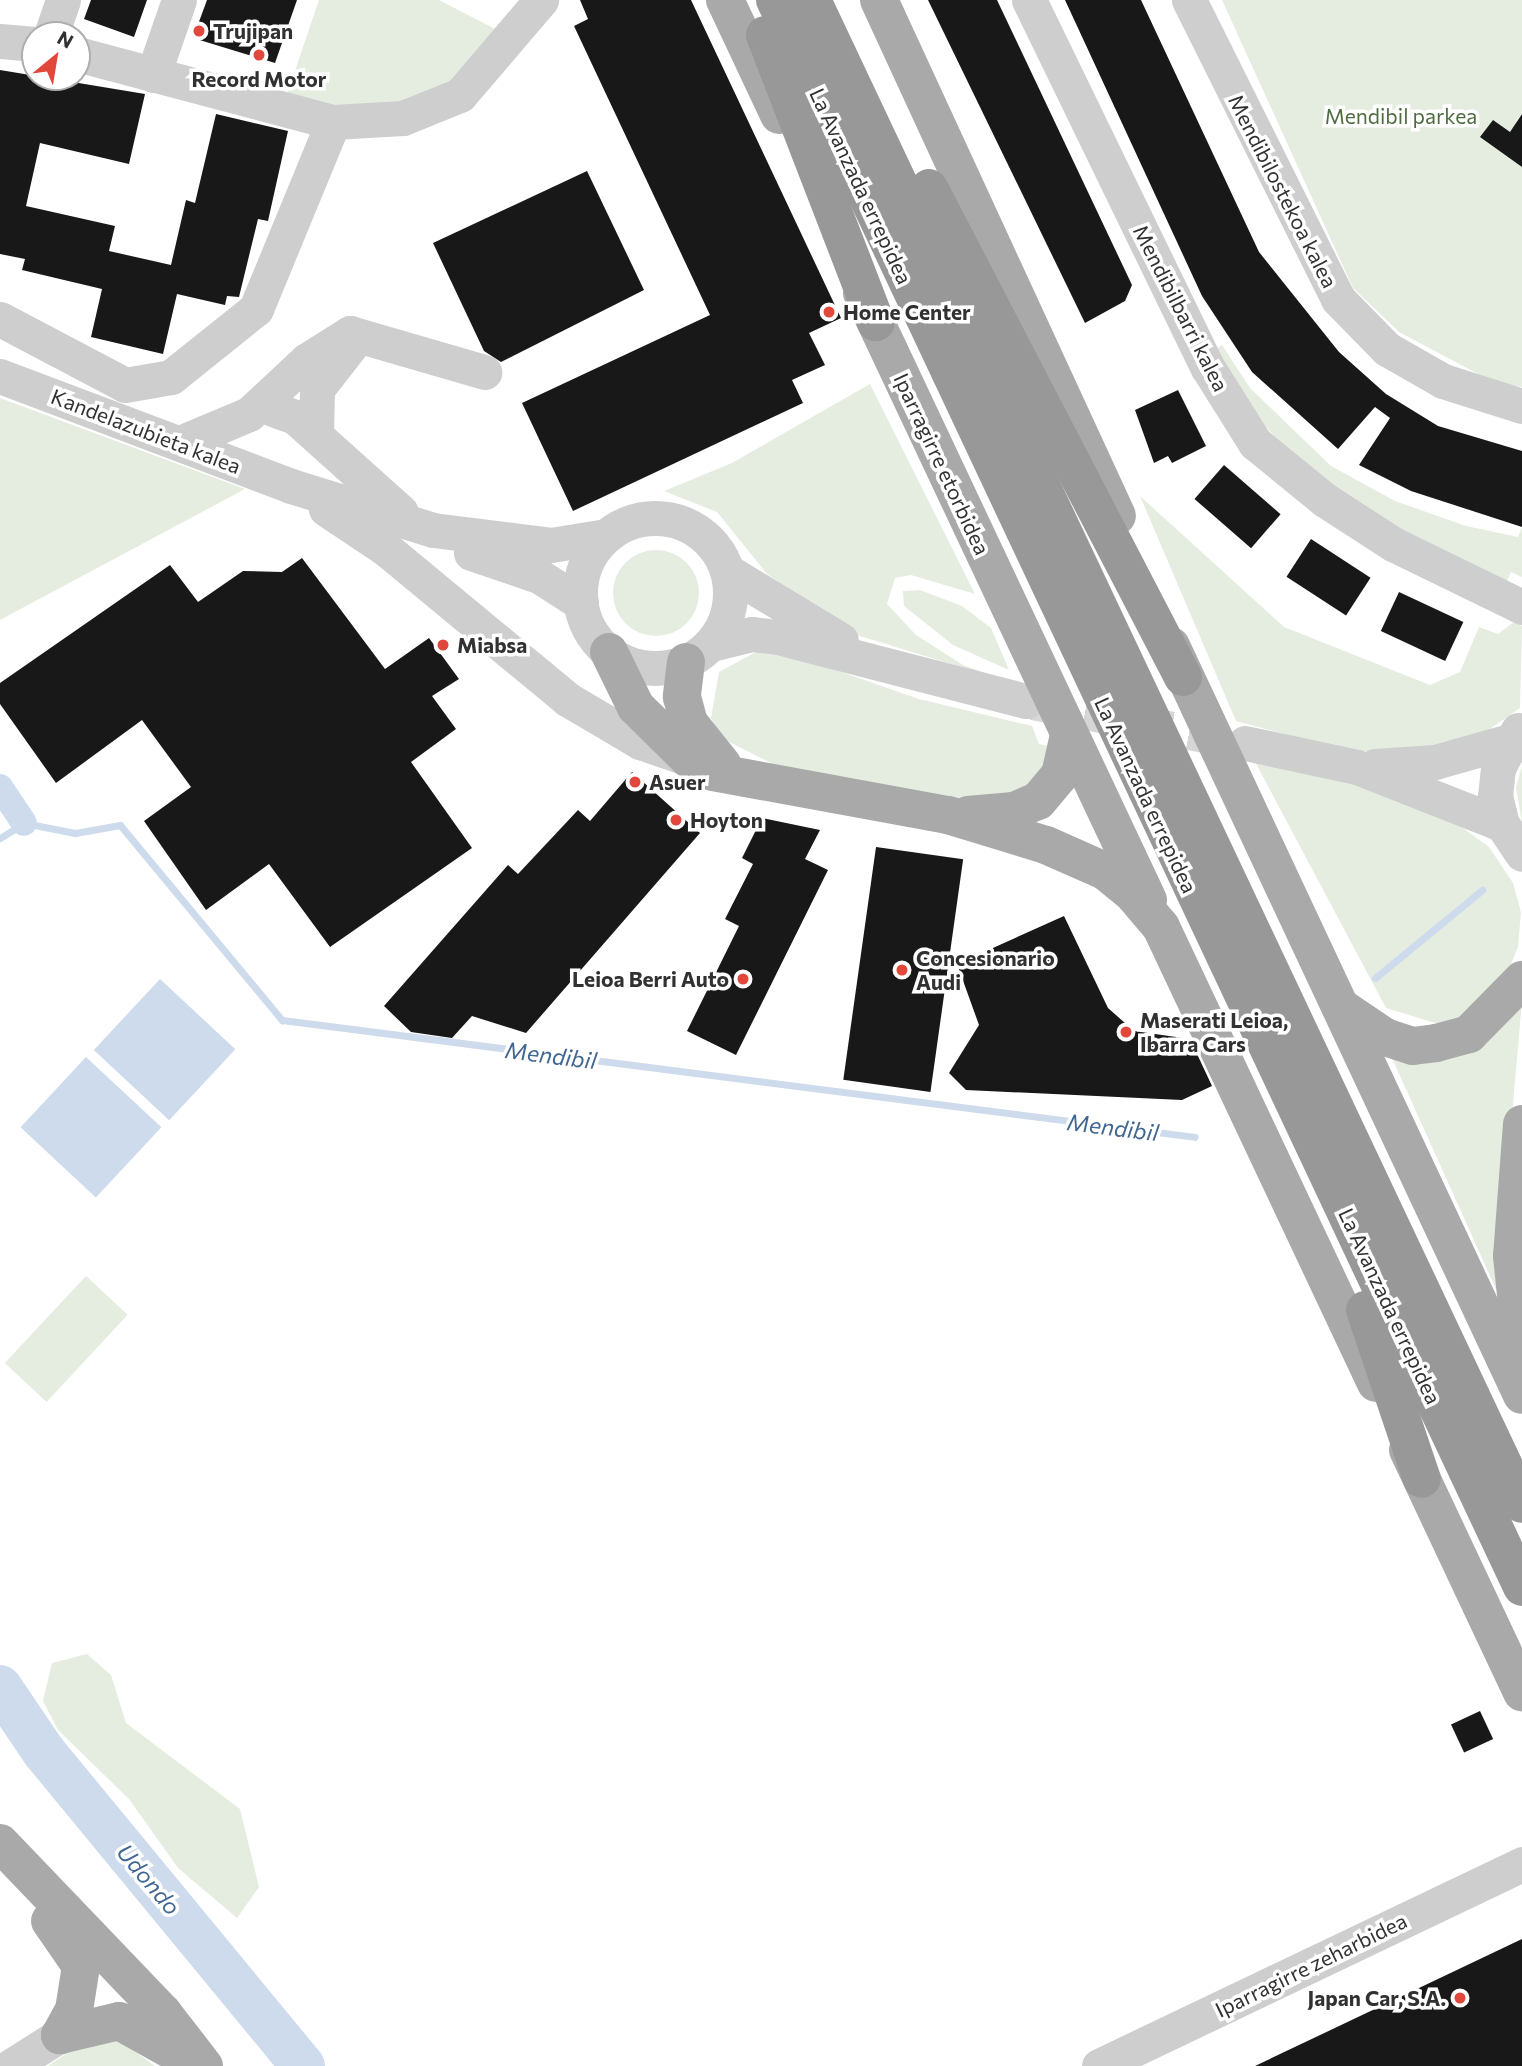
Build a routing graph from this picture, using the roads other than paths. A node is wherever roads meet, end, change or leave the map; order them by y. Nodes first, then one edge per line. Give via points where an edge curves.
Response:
1 (63, 0) edge
2 (179, 0) edge
3 (541, 0) edge
4 (725, 0) edge
5 (752, 0) edge
6 (775, 0) edge
7 (812, 0) edge
8 (835, 0) edge
9 (879, 0) edge
10 (1029, 0) edge
11 (1189, 0) edge
12 (56, 21) edge
13 (0, 41) edge
14 (21, 43) edge
15 (91, 58) edge
16 (153, 75) junction
17 (333, 122) junction
18 (0, 319) edge
19 (876, 323) junction
20 (365, 333) junction
21 (484, 372) dead end
22 (0, 376) edge
23 (1522, 406) edge
24 (255, 409) junction
25 (316, 434) junction
26 (180, 443) junction
27 (232, 464) junction
28 (291, 486) junction
29 (433, 530) junction
30 (606, 536) junction
31 (727, 570) junction
32 (581, 603) junction
33 (1522, 607) edge
34 (609, 652) junction
35 (698, 653) junction
36 (1183, 677) junction
37 (940, 684) junction
38 (1026, 701) tunnel mouth
39 (1515, 733) edge
40 (1069, 735) junction
41 (1245, 743) tunnel mouth
42 (689, 759) junction
43 (1357, 767) junction
44 (740, 778) junction
45 (948, 815) junction
46 (1502, 824) junction
47 (1522, 854) edge
48 (1186, 882) junction
49 (1161, 928) junction
50 (1522, 980) edge
51 (1342, 1008) junction
52 (1522, 1124) edge
53 (1522, 1353) edge
54 (1522, 1395) edge
55 (1422, 1479) junction
56 (1522, 1504) edge
57 (1522, 1587) edge
58 (1522, 1692) edge
59 (0, 1843) edge
60 (0, 1864) edge
61 (1522, 1864) edge
62 (108, 1954) junction
63 (74, 2031) junction
64 (10, 2066) edge
65 (199, 2066) edge
66 (204, 2066) edge
67 (1100, 2066) edge

1 - 12 street
2 - 16 street
3 - 17 street via 460,95 403,118
4 - 19 main road, Iparragirre etorbidea
5 - 19 highway
6 - 48 highway, La Avanzada errepidea
7 - 56 highway, La Avanzada errepidea
8 - 36 highway
9 - 36 main road via 1112,504
10 - 33 street, Mendibilbarri kalea via 1208,368 1255,443 1325,500 1394,544
11 - 23 street, Mendibilostekoa kalea via 1338,299 1387,349 1443,381
13 - 14 street
15 - 16 street
16 - 17 street
17 - 18 street, Kandelazubieta kalea via 256,309 171,377 125,385
19 - 40 main road, Iparragirre etorbidea
20 - 21 street
20 - 24 street via 334,339
20 - 25 street via 317,389
22 - 26 street, Kandelazubieta kalea
24 - 25 street
24 - 26 street
24 - 27 street
25 - 29 street via 368,489
26 - 27 street, Kandelazubieta kalea
27 - 28 street, Kandelazubieta kalea
28 - 29 street, Kandelazubieta kalea
28 - 32 street, Kandelazubieta kalea via 376,526 539,576
28 - 42 street via 386,549 567,699 640,742
29 - 30 street, Kandelazubieta kalea via 551,545
30 - 31 street via 635,520 684,523 711,542
30 - 32 street via 585,566
31 - 35 street via 728,610
31 - 37 street via 825,632
32 - 34 street via 590,630
34 - 35 street via 654,668
34 - 42 main road via 636,707
35 - 37 street via 752,634 778,637
35 - 44 main road via 682,697 689,723
36 - 51 main road
37 - 38 street
39 - 43 street via 1434,762
39 - 46 street via 1498,768
40 - 45 main road via 1060,775 1038,801 1014,811
40 - 49 main road, Iparragirre etorbidea
41 - 43 street
42 - 44 main road
43 - 46 street
44 - 45 main road
45 - 49 main road via 1046,845 1105,871
46 - 47 street
48 - 55 highway via 1385,1359
48 - 57 highway, La Avanzada errepidea
49 - 55 main road, Iparragirre etorbidea
50 - 51 main road via 1469,1034 1436,1043 1413,1046 1385,1037
51 - 54 main road
52 - 53 main road via 1512,1256
55 - 58 main road, Iparragirre etorbidea
59 - 62 main road
60 - 63 main road via 81,1966
61 - 67 street, Iparragirre zeharbidea
62 - 63 main road via 104,1997
62 - 66 main road
63 - 64 street
63 - 65 main road via 119,2021

